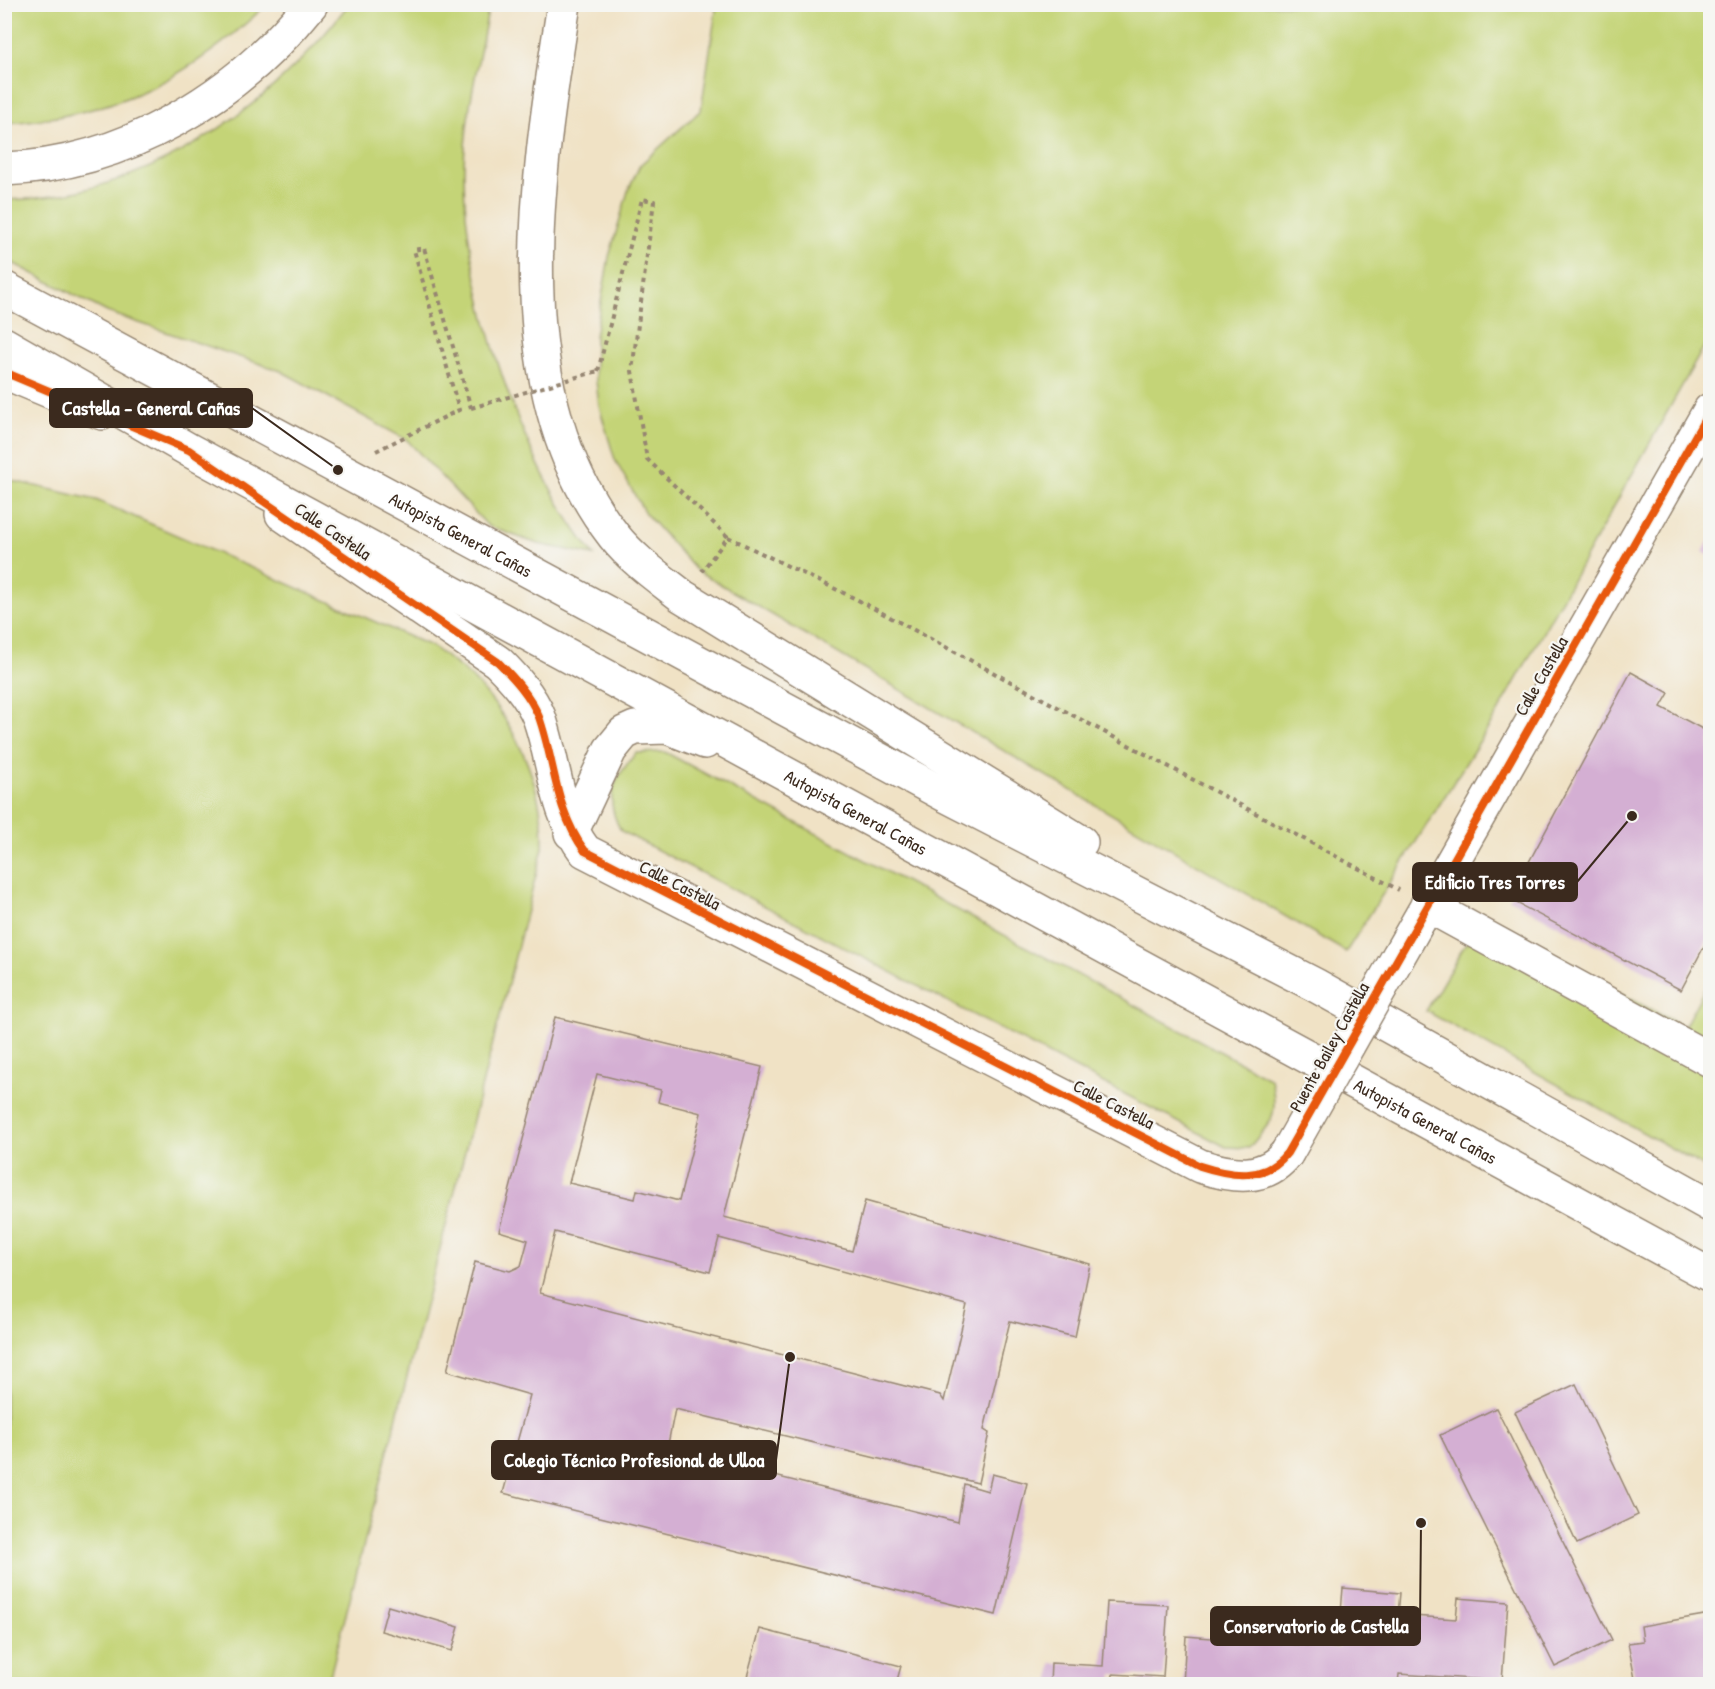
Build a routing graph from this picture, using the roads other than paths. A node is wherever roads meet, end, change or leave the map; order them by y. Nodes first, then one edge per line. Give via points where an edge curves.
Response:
1 (311, 4) edge
2 (564, 4) edge
3 (4, 169) edge
4 (4, 288) edge
5 (4, 344) edge
6 (4, 372) edge
7 (1710, 410) edge
8 (189, 450) junction
9 (798, 779) junction
10 (572, 833) junction
11 (1427, 906) junction
12 (1398, 957) joint
13 (1315, 985) junction
14 (1710, 1060) edge
15 (1287, 1153) joint
16 (1710, 1205) edge
17 (1710, 1275) edge

1 - 3 main road via 259,60 213,96 163,125 102,153
2 - 13 main road via 538,230 542,355 556,418 578,478 615,537 682,596
4 - 13 main road, Autopista General Cañas via 945,795
5 - 8 main road, Autopista General Cañas
6 - 8 main road
7 - 11 main road, Calle Castella
8 - 9 main road, Autopista General Cañas
8 - 10 main road, Calle Castella via 498,662 523,688 538,715
9 - 10 main road via 667,727 635,728 624,733 610,750
9 - 17 main road, Autopista General Cañas
10 - 15 main road, Calle Castella via 585,851 607,865 1200,1166 1236,1176 1251,1174 1273,1166
11 - 12 main road, Calle Castella
11 - 14 main road
12 - 15 main road, Puente Bailey Castella, bridge
13 - 16 main road, Autopista General Cañas

